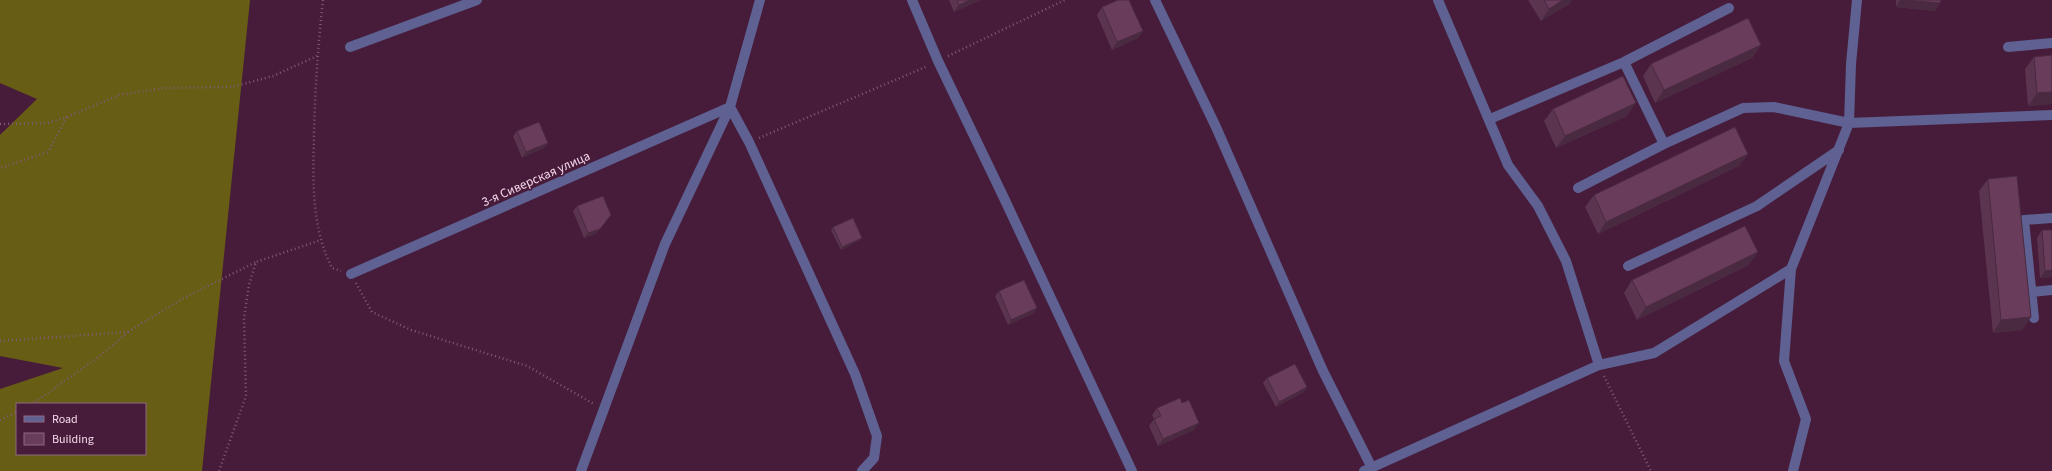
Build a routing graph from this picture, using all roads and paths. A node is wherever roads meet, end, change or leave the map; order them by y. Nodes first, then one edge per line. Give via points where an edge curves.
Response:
1 (323, 0) edge
2 (477, 0) edge
3 (760, 0) edge
4 (912, 0) edge
5 (1065, 0) edge
6 (1156, 0) edge
7 (1438, 0) edge
8 (1857, 0) edge
9 (1729, 8) dead end
10 (2052, 43) edge
11 (350, 46) dead end
12 (2008, 47) dead end
13 (317, 56) junction
14 (938, 61) junction
15 (1624, 62) junction
16 (730, 107) junction
17 (2052, 115) edge
18 (67, 117) junction
19 (1490, 119) junction
20 (1849, 123) junction
21 (0, 124) edge
22 (749, 142) junction
23 (1664, 144) junction
24 (1839, 150) junction
25 (0, 168) edge
26 (1578, 188) dead end
27 (2052, 218) edge
28 (321, 240) junction
29 (256, 262) junction
30 (1628, 266) dead end
31 (1791, 269) junction
32 (351, 274) junction
33 (2052, 290) edge
34 (2031, 292) junction
35 (2034, 318) dead end
36 (128, 332) junction
37 (0, 341) edge
38 (1599, 365) junction
39 (33, 403) edge
40 (605, 410) junction
41 (16, 412) edge
42 (0, 420) edge
43 (1368, 469) edge
44 (219, 471) edge
45 (581, 471) edge
46 (862, 471) edge
47 (1132, 471) edge
48 (1651, 471) edge
49 (1793, 471) edge

1 - 13 path
2 - 11 street
3 - 16 street
4 - 14 street
5 - 14 path
6 - 43 street via 1219,134
7 - 19 street
8 - 20 street
9 - 15 street
10 - 12 street
13 - 18 path via 273,76 232,87 164,88 119,95
13 - 28 path via 313,196
14 - 22 path
14 - 47 street
15 - 19 street
15 - 23 street
16 - 22 street
16 - 32 street, 3-я Сиверская улица
16 - 40 street via 665,244
17 - 20 street
18 - 21 path via 48,123
18 - 25 path via 48,152
19 - 38 street via 1508,165 1538,206 1566,261
20 - 23 street via 1774,107 1743,108
20 - 24 street
22 - 46 street via 855,374 877,436 874,458
23 - 26 street
24 - 30 street via 1757,206
24 - 31 street
27 - 34 street via 2024,220
28 - 29 path
28 - 32 path via 323,251 332,268
29 - 36 path via 182,299
29 - 44 path via 244,318 246,396
31 - 38 street via 1654,353
31 - 49 street via 1784,361 1806,420
32 - 40 path via 372,312 411,330 527,366
33 - 34 street
34 - 35 street
36 - 37 path
36 - 39 path via 100,356
38 - 43 street
38 - 48 path
40 - 45 street
41 - 42 path

